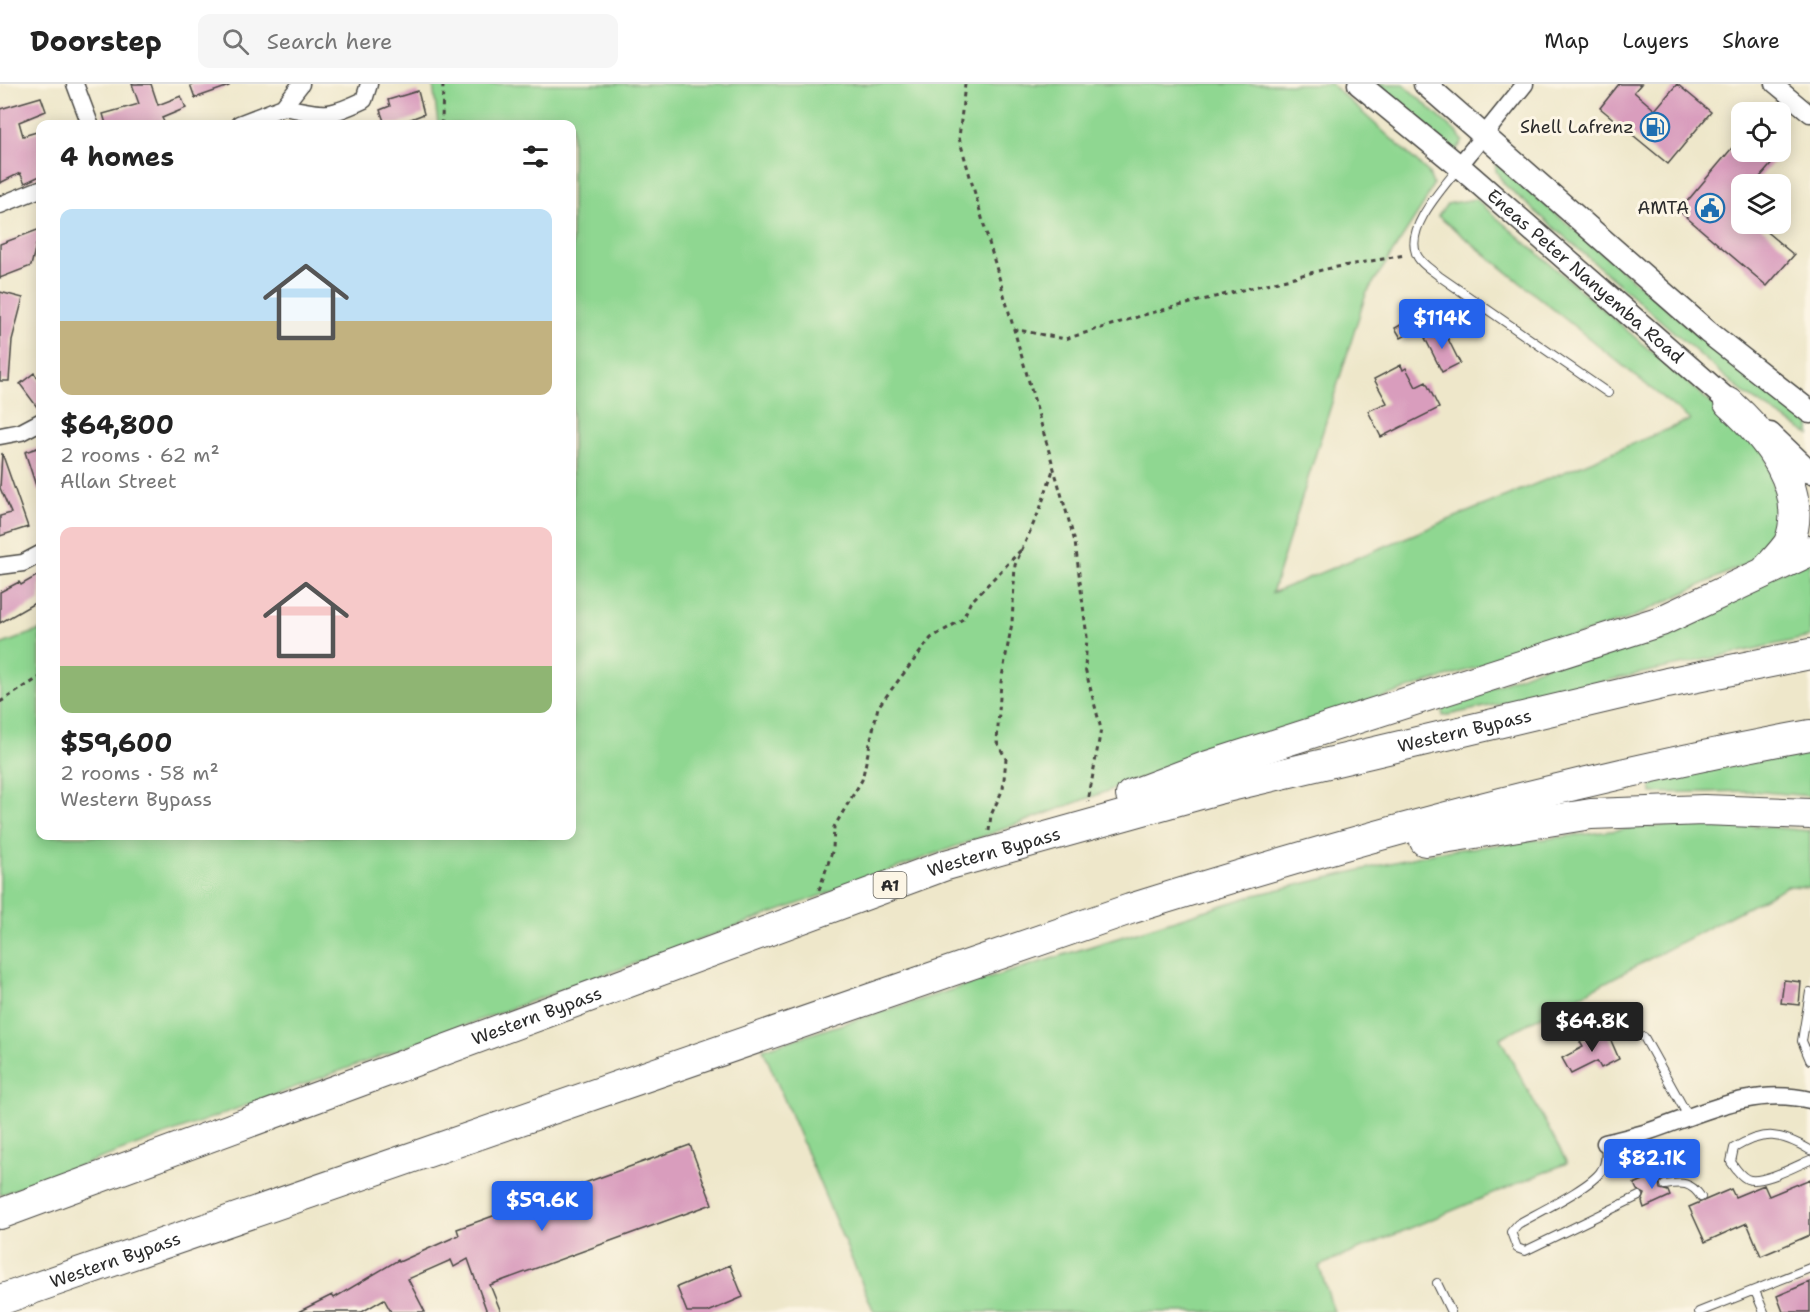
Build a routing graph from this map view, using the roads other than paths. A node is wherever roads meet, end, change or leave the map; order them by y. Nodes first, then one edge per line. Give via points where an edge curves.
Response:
1 (75, 84) edge
2 (301, 84) edge
3 (369, 84) edge
4 (1359, 84) edge
5 (1425, 84) edge
6 (1525, 84) edge
7 (1774, 84) edge
8 (283, 106) junction
9 (1810, 114) edge
10 (88, 120) edge
11 (249, 120) edge
12 (1485, 135) junction
13 (1459, 166) junction
14 (36, 191) edge
15 (0, 205) edge
16 (1608, 393) dead end
17 (1729, 403) junction
18 (1810, 412) edge
19 (36, 424) edge
20 (0, 436) edge
21 (1810, 472) edge
22 (1810, 551) edge
23 (36, 556) edge
24 (0, 566) edge
25 (1768, 568) junction
26 (1810, 654) edge
27 (1810, 735) edge
28 (1810, 814) edge
29 (946, 865) junction
30 (1267, 866) junction
31 (1810, 992) edge
32 (1644, 1037) dead end
33 (1810, 1059) edge
34 (1810, 1100) edge
35 (1688, 1116) junction
36 (1605, 1143) joint
37 (1810, 1150) edge
38 (1810, 1160) edge
39 (1665, 1185) dead end
40 (1640, 1196) dead end
41 (1701, 1197) dead end
42 (0, 1214) edge
43 (1810, 1268) edge
44 (1437, 1283) dead end
45 (1755, 1292) junction
46 (0, 1300) edge
47 (1451, 1312) edge
48 (1699, 1312) edge
49 (1764, 1312) edge

1 - 10 street
2 - 8 street
3 - 8 street via 364,100 332,114
4 - 13 main road, Eneas Peter Nanyemba Road
5 - 12 main road
6 - 12 street
7 - 9 street
8 - 11 street
12 - 13 street
12 - 18 main road via 1708,332
13 - 16 lane via 1417,227 1416,253 1439,276
13 - 17 main road, Eneas Peter Nanyemba Road
14 - 15 street
17 - 21 main road, Eneas Peter Nanyemba Road
17 - 25 highway via 1762,433 1792,473 1798,489 1799,515 1790,542
19 - 20 street
22 - 25 highway
23 - 24 street via 23,563
25 - 29 highway via 1661,621 1206,767
26 - 29 highway, Western Bypass / A1 via 1667,683 1218,789
27 - 30 highway, Western Bypass via 1708,754 1513,800
28 - 30 highway via 1704,810 1592,814
29 - 42 highway, Western Bypass / A1
30 - 46 highway, Western Bypass via 1074,928
31 - 33 lane via 1802,1041
32 - 35 lane
34 - 35 street via 1789,1095 1746,1098
35 - 36 street via 1649,1132
36 - 40 lane via 1602,1170 1518,1224 1511,1232 1517,1248 1525,1251
37 - 38 lane via 1770,1134 1734,1148 1731,1162 1748,1180 1763,1179
39 - 41 lane via 1683,1182 1695,1187
43 - 45 lane
44 - 47 lane
45 - 48 lane
45 - 49 lane

